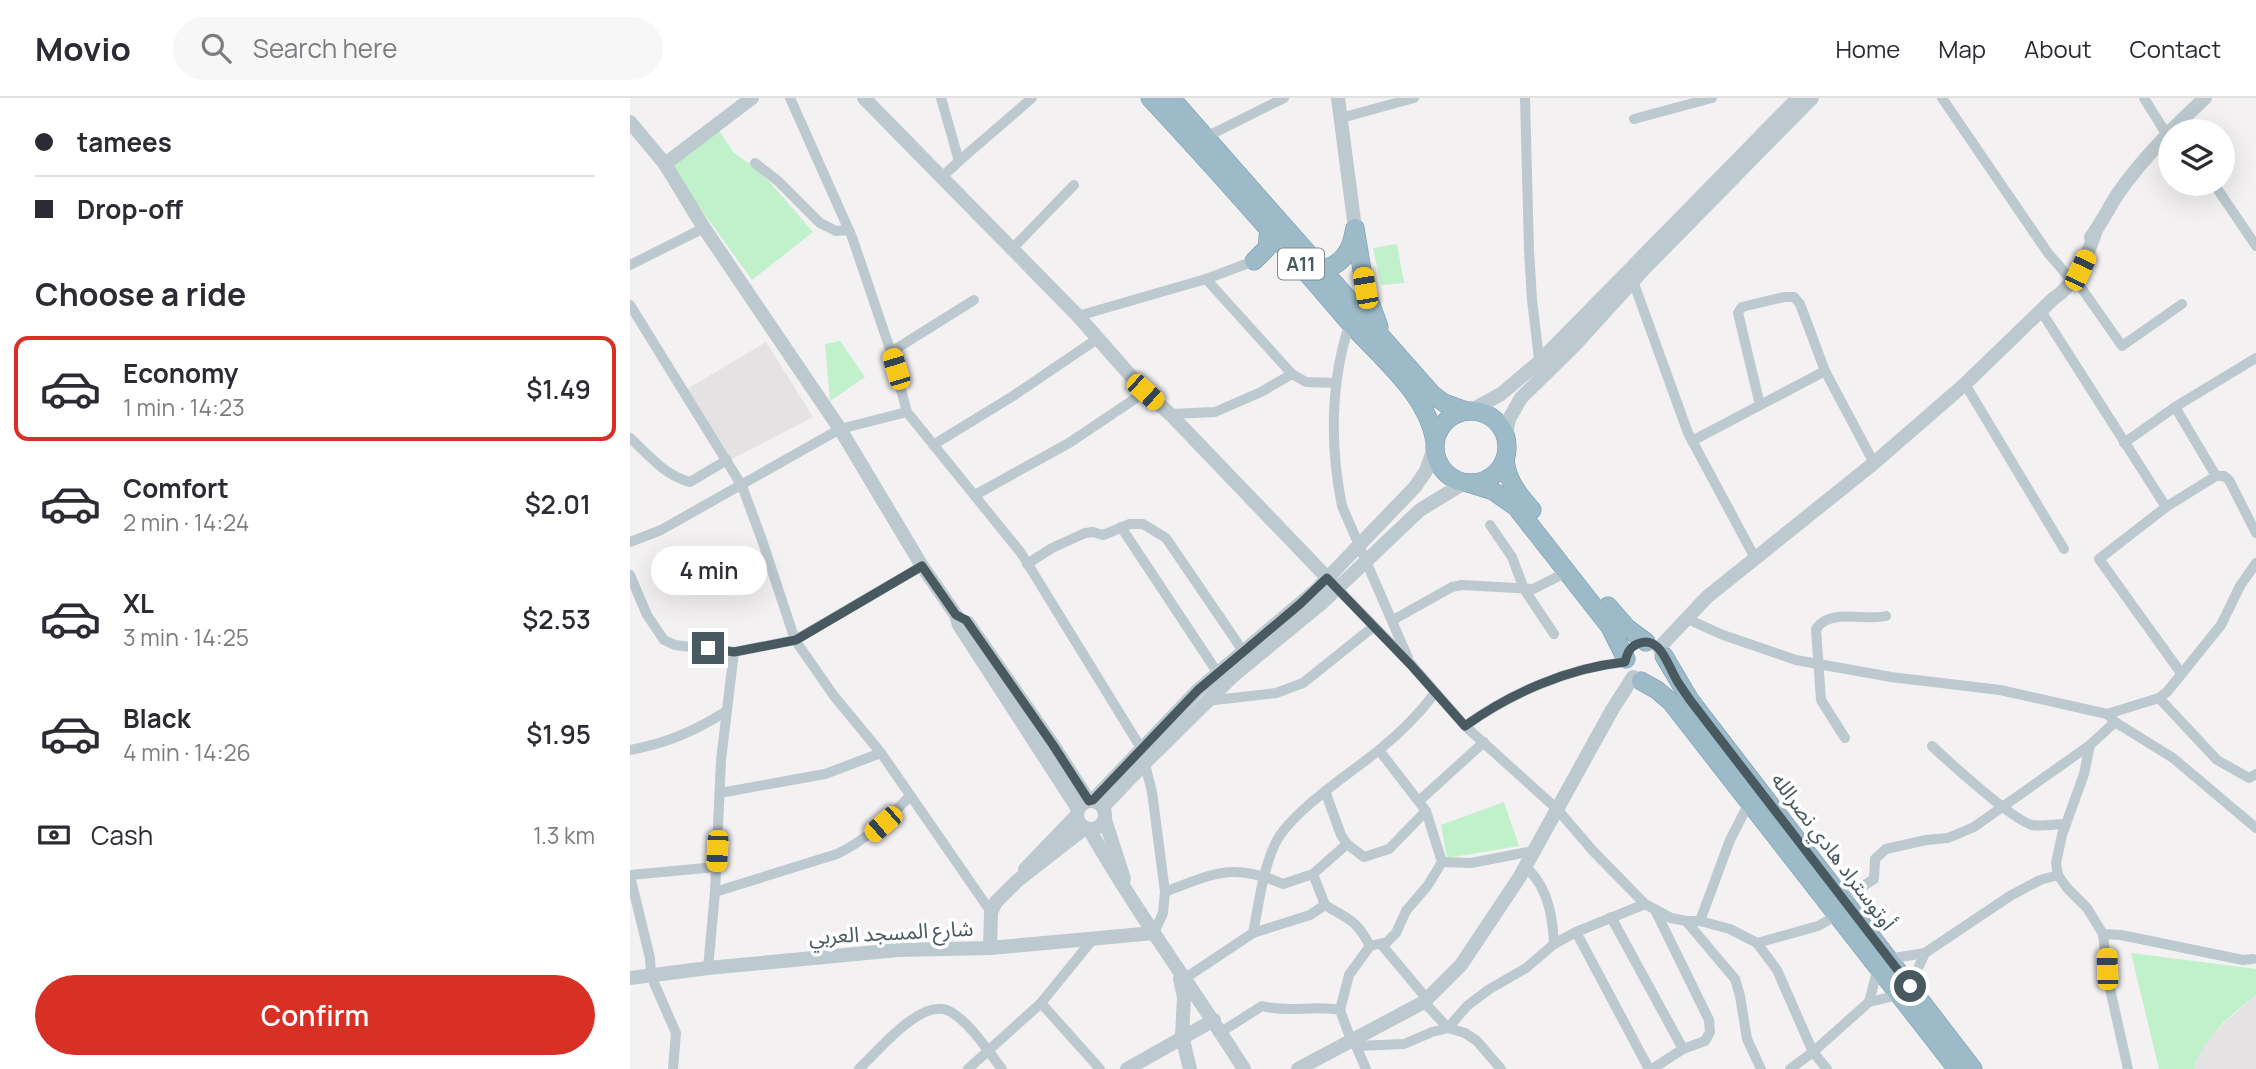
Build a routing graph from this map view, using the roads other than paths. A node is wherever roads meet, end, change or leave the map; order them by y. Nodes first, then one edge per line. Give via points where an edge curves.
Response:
1 (790, 98) edge
2 (864, 98) edge
3 (941, 98) edge
4 (1032, 98) edge
5 (1150, 98) edge
6 (1171, 98) edge
7 (1284, 98) edge
8 (1338, 98) edge
9 (1414, 98) edge
10 (1525, 98) edge
11 (1712, 98) edge
12 (1798, 98) edge
13 (1812, 98) edge
14 (1942, 98) edge
15 (2144, 98) edge
16 (2205, 98) edge
17 (743, 101) edge
18 (1341, 118) junction
19 (1634, 119) dead end
20 (2162, 119) edge
21 (2185, 119) edge
22 (630, 122) edge
23 (1206, 137) junction
24 (2158, 148) edge
25 (959, 161) junction
26 (755, 163) dead end
27 (665, 164) junction
28 (941, 178) junction
29 (1074, 184) dead end
30 (2222, 196) edge
31 (704, 228) junction
32 (1269, 228) junction
33 (1355, 228) junction
34 (849, 230) junction
35 (2256, 246) edge
36 (1011, 250) junction
37 (1292, 254) junction
38 (1254, 261) junction
39 (630, 265) edge
40 (1321, 269) junction
41 (2070, 276) junction
42 (1206, 279) junction
43 (1633, 281) junction
44 (974, 300) dead end
45 (2182, 304) dead end
46 (630, 305) edge
47 (2041, 311) junction
48 (1078, 316) junction
49 (1350, 323) junction
50 (1097, 339) junction
51 (1388, 346) junction
52 (891, 352) junction
53 (2256, 358) edge
54 (1541, 369) junction
55 (1825, 371) junction
56 (1292, 374) junction
57 (1336, 383) junction
58 (1965, 384) junction
59 (1145, 392) junction
60 (1760, 405) junction
61 (2175, 407) junction
62 (1469, 411) junction
63 (908, 412) junction
64 (1170, 414) junction
65 (840, 429) junction
66 (630, 438) edge
67 (1505, 438) junction
68 (1692, 441) junction
69 (2124, 443) junction
70 (933, 445) junction
71 (1435, 445) junction
72 (1505, 458) junction
73 (727, 460) junction
74 (1874, 463) junction
75 (2216, 476) junction
76 (1466, 483) junction
77 (742, 486) junction
78 (975, 495) junction
79 (2166, 507) junction
80 (1490, 525) dead end
81 (1121, 527) junction
82 (2256, 533) edge
83 (630, 542) edge
84 (1359, 544) junction
85 (2064, 549) dead end
86 (1755, 558) junction
87 (1366, 560) junction
88 (2256, 563) edge
89 (1027, 564) junction
90 (922, 566) junction
91 (1567, 572) junction
92 (630, 575) edge
93 (1332, 583) junction
94 (1524, 589) junction
95 (1886, 617) dead end
96 (1685, 618) junction
97 (1393, 620) junction
98 (1373, 627) junction
99 (1554, 634) dead end
100 (796, 640) junction
101 (1656, 649) junction
102 (1243, 651) junction
103 (734, 652) junction
104 (1410, 664) junction
105 (1819, 664) junction
106 (1631, 670) junction
107 (1217, 672) junction
108 (2181, 673) junction
109 (1435, 693) junction
110 (2159, 698) junction
111 (1206, 701) junction
112 (725, 712) junction
113 (2111, 718) junction
114 (1465, 726) junction
115 (1845, 738) dead end
116 (1484, 742) junction
117 (2090, 745) junction
118 (1932, 746) dead end
119 (630, 750) edge
120 (1379, 750) junction
121 (881, 753) junction
122 (1143, 755) junction
123 (2256, 774) edge
124 (1325, 791) junction
125 (720, 793) junction
126 (910, 796) junction
127 (1419, 801) junction
128 (1749, 803) junction
129 (2004, 807) junction
130 (1091, 809) junction
131 (1557, 809) junction
132 (1426, 811) junction
133 (2065, 824) junction
134 (2256, 828) edge
135 (1087, 829) junction
136 (1347, 844) junction
137 (1533, 851) junction
138 (1442, 862) junction
139 (716, 867) junction
140 (1525, 867) junction
141 (1313, 874) junction
142 (630, 875) edge
143 (2058, 875) junction
144 (1264, 876) junction
145 (1017, 881) junction
146 (715, 892) junction
147 (1165, 892) junction
148 (1135, 903) junction
149 (1644, 904) junction
150 (1325, 905) junction
151 (1839, 908) junction
152 (1656, 910) junction
153 (990, 912) junction
154 (1611, 917) junction
155 (1686, 921) junction
156 (1700, 921) junction
157 (1576, 932) junction
158 (1154, 933) junction
159 (1254, 933) junction
160 (2104, 934) junction
161 (1093, 939) junction
162 (1756, 943) junction
163 (1554, 944) junction
164 (1376, 945) junction
165 (990, 948) junction
166 (1925, 953) junction
167 (2253, 959) dead end
168 (1883, 963) junction
169 (1175, 964) junction
170 (708, 968) junction
171 (651, 976) junction
172 (630, 978) edge
173 (1184, 979) junction
174 (1904, 991) junction
175 (1425, 1001) junction
176 (1869, 1002) junction
177 (1041, 1003) junction
178 (1340, 1010) junction
179 (1217, 1026) junction
180 (1448, 1028) junction
181 (1182, 1036) junction
182 (1353, 1043) junction
183 (1683, 1049) junction
184 (987, 1050) junction
185 (1813, 1052) junction
186 (673, 1069) edge
187 (859, 1069) edge
188 (968, 1069) edge
189 (1002, 1069) edge
190 (1100, 1069) edge
191 (1127, 1069) edge
192 (1190, 1069) edge
193 (1244, 1069) edge
194 (1298, 1069) edge
195 (1366, 1069) edge
196 (1501, 1069) edge
197 (1650, 1069) edge
198 (1761, 1069) edge
199 (1790, 1069) edge
200 (1828, 1069) edge
201 (1957, 1069) edge
202 (1973, 1069) edge
203 (2128, 1069) edge

1 - 34 street
2 - 28 street
3 - 25 street
4 - 25 street
5 - 32 highway, أوتوستراد هادي نصرالله / A11
6 - 23 highway, A11
7 - 23 street
8 - 18 street
9 - 18 street
10 - 54 street via 1529,250
11 - 19 street
12 - 54 street
13 - 43 street
14 - 41 street via 2048,253
15 - 20 street
16 - 21 street
17 - 27 street
18 - 33 street
22 - 27 street
23 - 40 highway, A11
24 - 41 street via 2117,195 2080,270
25 - 28 street
26 - 34 street via 820,223 836,231
27 - 31 street
28 - 36 street
29 - 36 street
30 - 35 street
31 - 39 street
31 - 65 street
32 - 37 highway, أوتوستراد هادي نصرالله / A11
32 - 38 highway via 1268,247
33 - 40 highway via 1344,258
33 - 51 highway via 1367,295
34 - 52 street
36 - 48 street
37 - 38 highway
37 - 49 highway, أوتوستراد هادي نصرالله / A11
38 - 42 street
40 - 51 highway, A11
41 - 45 street via 2122,346
41 - 47 street via 2065,291
42 - 48 street
42 - 56 street
43 - 54 street via 1574,345
43 - 68 street
44 - 52 street
46 - 73 street
47 - 58 street
47 - 69 street
48 - 50 street
49 - 57 street
49 - 71 highway, أوتوستراد هادي نصرالله / A11 via 1419,402
50 - 59 street
50 - 70 street
51 - 62 highway, A11 via 1432,394
52 - 63 street
53 - 61 street
54 - 62 street
54 - 67 street via 1516,405
55 - 60 street
55 - 60 street via 1794,297 1742,307 1738,313
55 - 74 street
56 - 57 street via 1306,382
56 - 64 street via 1215,411
57 - 84 street via 1339,488
58 - 74 street
58 - 85 street
59 - 64 street
59 - 78 street via 1069,443
60 - 68 street
61 - 69 street
61 - 75 street
62 - 67 highway, A11 via 1494,419
62 - 71 highway via 1445,421
63 - 65 street
63 - 70 street
64 - 93 street
65 - 77 street
65 - 90 street
66 - 73 street via 670,474 690,482
67 - 72 highway, أوتوستراد هادي نصرالله / A11
68 - 86 street
69 - 79 street
70 - 78 street
71 - 76 highway, أوتوستراد هادي نصرالله / A11 via 1443,471
71 - 84 street via 1415,487
72 - 76 highway via 1494,475
72 - 101 highway, أوتوستراد هادي نصرالله / A11 via 1520,496 1622,623
73 - 77 street
74 - 86 street
75 - 79 street
75 - 82 street via 2229,480
76 - 87 street via 1420,510
76 - 91 highway, أوتوستراد هادي نصرالله / A11 via 1511,502
77 - 83 street
77 - 100 street
78 - 89 street
79 - 108 street via 2099,559
80 - 94 street via 1512,557
81 - 89 street via 1103,535 1084,533
81 - 102 street via 1143,524 1166,538
81 - 107 street
84 - 87 street
84 - 93 street
86 - 96 street
87 - 93 street
87 - 97 street
88 - 108 street via 2221,625
89 - 122 street
90 - 100 street
90 - 130 street via 1046,734
91 - 94 street
91 - 106 highway, أوتوستراد هادي نصرالله / A11 via 1610,627
92 - 103 street via 664,640
93 - 98 street
93 - 102 street
93 - 111 street
94 - 97 street via 1452,587
94 - 99 street
95 - 105 street via 1821,622 1816,629
96 - 101 street
96 - 105 street via 1776,654
97 - 104 street
98 - 104 street
98 - 111 street via 1303,683 1276,693
100 - 103 street
100 - 121 street
101 - 106 highway via 1631,648
101 - 106 highway via 1664,666 1660,675 1651,680
101 - 151 highway, أوتوستراد هادي نصرالله / A11
102 - 107 street
103 - 112 street
104 - 109 street
105 - 113 street via 2000,690
105 - 115 street via 1821,700
106 - 114 street via 1571,675 1522,692
106 - 128 highway, أوتوستراد هادي نصرالله / A11 via 1671,702
106 - 131 street
107 - 122 street
108 - 110 street
109 - 114 street
109 - 120 street
110 - 113 street
110 - 123 street via 2217,760 2249,778
111 - 122 street
112 - 119 street via 663,743
112 - 125 street
113 - 117 street
113 - 134 street via 2173,758
114 - 116 street
116 - 127 street
116 - 131 street
117 - 129 street
117 - 133 street
118 - 129 street
120 - 124 street
120 - 127 street
121 - 125 street via 825,774
121 - 126 street
122 - 130 street
122 - 147 street
124 - 136 street
124 - 144 street via 1281,834
125 - 139 street
126 - 146 street via 869,836 837,854
126 - 153 street
127 - 132 street
128 - 151 highway, أوتوستراد هادي نصرالله / A11
128 - 156 street
129 - 133 street via 2031,825
129 - 151 street via 1955,836 1886,849 1875,859 1874,879
130 - 135 street via 1079,823
130 - 135 street via 1096,828
130 - 145 street via 1032,860
130 - 148 street
131 - 137 street
131 - 149 street
132 - 136 street via 1381,853 1362,857
132 - 138 street
133 - 143 street via 2057,856
135 - 145 street
135 - 148 street
136 - 141 street
137 - 138 street via 1480,862
137 - 140 street
138 - 164 street via 1406,911 1396,933
139 - 142 street
139 - 146 street
140 - 163 street via 1540,883
140 - 175 street via 1469,956
141 - 144 street via 1283,884
141 - 150 street
142 - 171 street
143 - 160 street
143 - 166 street via 2010,896
144 - 147 street via 1232,870
144 - 159 street
145 - 153 street
146 - 170 street
147 - 158 street via 1163,913
148 - 158 street
149 - 152 street
149 - 154 street
150 - 159 street via 1310,915
150 - 164 street via 1352,919
151 - 162 street via 1818,926
151 - 168 highway, أوتوستراد هادي نصرالله / A11
152 - 155 street
152 - 183 street via 1710,1023 1704,1041
153 - 165 street
154 - 157 street
154 - 183 street
155 - 156 street
155 - 198 street via 1735,979 1746,1039
156 - 162 street via 1730,929
157 - 163 street
157 - 197 street
158 - 161 street, شارع المسجد العربي
158 - 169 street
159 - 173 street
160 - 167 street via 2243,961
160 - 203 street via 2108,980
161 - 165 street, شارع المسجد العربي
161 - 177 street
162 - 185 street via 1777,970
163 - 180 street via 1467,1006
164 - 175 street
164 - 178 street via 1349,975
165 - 170 street, شارع المسجد العربي via 898,950
166 - 168 street
166 - 174 street
168 - 174 highway, أوتوستراد هادي نصرالله / A11
168 - 176 street
169 - 173 street
169 - 181 street via 1184,997
170 - 171 street, شارع المسجد العربي
171 - 172 street, شارع المسجد العربي
171 - 186 street via 676,1033
173 - 179 street
174 - 176 street
174 - 201 highway, أوتوستراد هادي نصرالله / A11
174 - 202 highway, أوتوستراد هادي نصرالله / A11
175 - 180 street
175 - 182 street
176 - 185 street
177 - 184 street
177 - 190 street
178 - 179 street via 1262,1006
178 - 182 street
179 - 181 street
179 - 193 street
180 - 182 street via 1405,1044
180 - 196 street via 1477,1041
181 - 191 street
181 - 192 street
182 - 194 street
182 - 195 street
183 - 197 street
184 - 187 street via 949,1010 931,1009 907,1024
184 - 188 street
184 - 189 street
185 - 199 street
185 - 200 street

